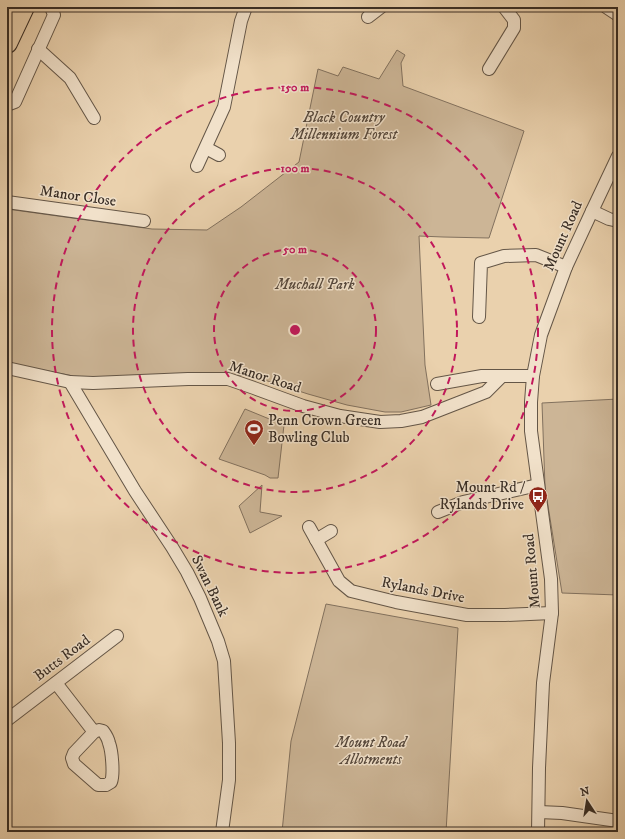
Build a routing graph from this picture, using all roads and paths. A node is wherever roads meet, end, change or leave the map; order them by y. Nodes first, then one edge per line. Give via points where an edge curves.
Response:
1 (24, 7) edge
2 (51, 7) edge
3 (246, 7) edge
4 (381, 7) edge
5 (504, 7) edge
6 (606, 7) edge
7 (618, 15) edge
8 (368, 17) dead end
9 (7, 42) edge
10 (38, 49) junction
11 (489, 69) dead end
12 (7, 105) edge
13 (94, 118) dead end
14 (206, 148) junction
15 (219, 155) dead end
16 (618, 156) edge
17 (197, 166) dead end
18 (7, 202) edge
19 (592, 211) junction
20 (144, 221) dead end
21 (618, 221) edge
22 (566, 267) junction
23 (480, 318) dead end
24 (7, 368) edge
25 (502, 376) junction
26 (533, 376) junction
27 (465, 379) junction
28 (70, 382) junction
29 (437, 384) dead end
30 (468, 399) junction
31 (538, 485) junction
32 (438, 512) dead end
33 (309, 527) dead end
34 (331, 531) dead end
35 (316, 540) junction
36 (552, 613) junction
37 (118, 636) dead end
38 (56, 683) junction
39 (7, 720) edge
40 (94, 732) dead end
41 (539, 812) junction
42 (618, 821) edge
43 (222, 832) edge
44 (538, 832) edge

1 - 9 highway
2 - 10 street via 54,15
3 - 14 street via 224,106
4 - 8 street
5 - 11 street via 514,20 514,28
6 - 7 street
10 - 12 street via 15,102
10 - 13 street via 70,78
14 - 15 street
14 - 17 street
16 - 19 street, Mount Road
18 - 20 street, Manor Close
19 - 21 street
19 - 22 street, Mount Road
22 - 23 street via 536,255 504,256 481,263
22 - 26 street, Mount Road via 541,335
24 - 28 street, Manor Road
25 - 26 street
25 - 27 street
25 - 30 street, Manor Road via 486,392
26 - 31 street, Mount Road via 531,431
27 - 29 street
27 - 30 street
28 - 30 street, Manor Road via 228,379 303,406 340,416 380,422 422,417
28 - 43 street, Swan Bank via 187,572 218,641 224,661 229,780
31 - 32 street via 464,502
31 - 36 street, Mount Road via 551,579
33 - 35 street, Rylands Drive
34 - 35 street
35 - 36 street, Rylands Drive via 339,581 351,592 467,615
36 - 41 street, Mount Road via 543,683
37 - 38 street, Butts Road
38 - 39 street, Butts Road
38 - 40 street
41 - 42 street
41 - 44 street, Mount Road

